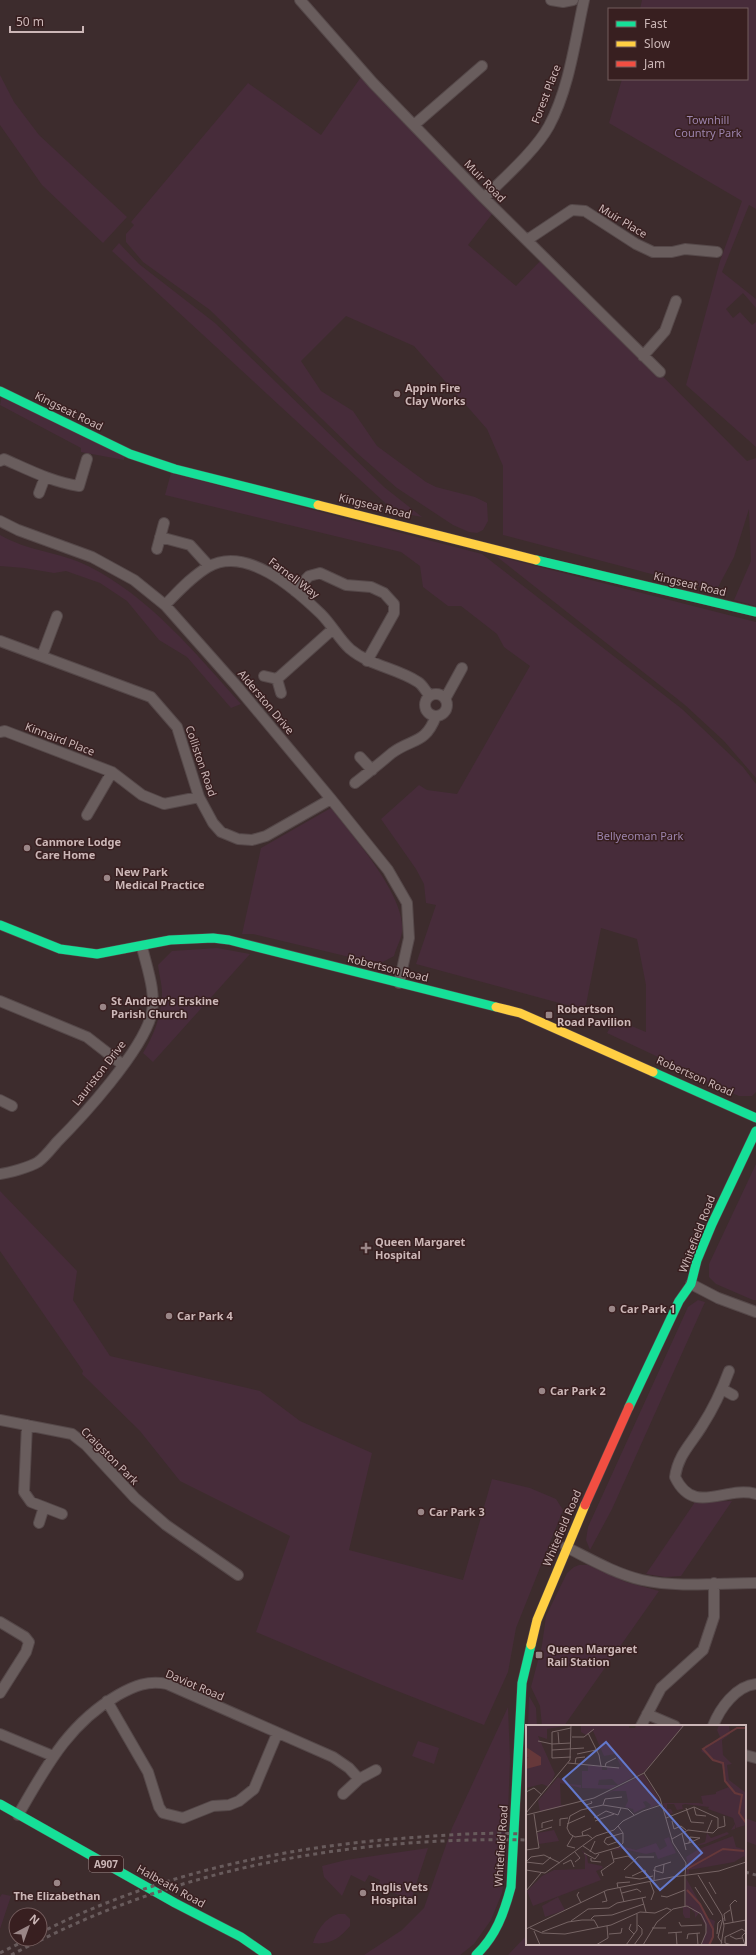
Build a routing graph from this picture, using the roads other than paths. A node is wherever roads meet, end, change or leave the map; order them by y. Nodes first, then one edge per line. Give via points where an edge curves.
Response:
1 (300, 0) edge
2 (551, 0) edge
3 (573, 0) edge
4 (584, 0) edge
5 (482, 66) dead end
6 (414, 125) junction
7 (484, 198) junction
8 (526, 240) junction
9 (717, 252) dead end
10 (676, 301) dead end
11 (643, 356) junction
12 (660, 372) dead end
13 (0, 391) edge
14 (86, 458) dead end
15 (0, 461) edge
16 (45, 477) junction
17 (39, 493) dead end
18 (0, 521) edge
19 (164, 523) dead end
20 (160, 537) junction
21 (157, 549) dead end
22 (209, 566) junction
23 (295, 591) junction
24 (165, 605) junction
25 (756, 612) edge
26 (57, 616) dead end
27 (333, 629) junction
28 (0, 641) edge
29 (42, 656) junction
30 (367, 661) junction
31 (462, 668) dead end
32 (264, 676) dead end
33 (277, 679) junction
34 (280, 692) dead end
35 (430, 696) junction
36 (444, 699) junction
37 (436, 716) junction
38 (0, 732) edge
39 (360, 757) dead end
40 (372, 770) junction
41 (112, 772) junction
42 (356, 783) dead end
43 (199, 797) junction
44 (331, 799) junction
45 (87, 815) dead end
46 (0, 925) edge
47 (142, 947) junction
48 (399, 983) junction
49 (0, 1001) edge
50 (123, 1065) junction
51 (0, 1100) edge
52 (12, 1106) dead end
53 (756, 1118) edge
54 (756, 1131) edge
55 (0, 1174) edge
56 (691, 1284) junction
57 (756, 1312) edge
58 (729, 1370) dead end
59 (722, 1390) junction
60 (733, 1395) dead end
61 (0, 1420) edge
62 (27, 1425) junction
63 (756, 1494) edge
64 (44, 1507) junction
65 (62, 1514) dead end
66 (39, 1523) dead end
67 (566, 1547) junction
68 (238, 1575) dead end
69 (714, 1583) junction
70 (756, 1583) edge
71 (0, 1622) edge
72 (756, 1684) edge
73 (0, 1693) edge
74 (107, 1701) junction
75 (647, 1714) junction
76 (642, 1725) edge
77 (673, 1725) edge
78 (713, 1725) edge
79 (0, 1734) edge
80 (277, 1734) junction
81 (746, 1755) edge
82 (53, 1756) junction
83 (756, 1758) edge
84 (376, 1770) dead end
85 (359, 1779) junction
86 (344, 1794) dead end
87 (0, 1804) edge
88 (18, 1815) junction
89 (267, 1955) edge
90 (476, 1955) edge

1 - 6 street, Muir Road
2 - 3 street
4 - 7 street, Forest Place via 568,77 549,126 524,158
5 - 6 street
6 - 7 street, Muir Road
7 - 8 street, Muir Road
8 - 9 street, Muir Place via 572,210 585,211 653,252 685,249
8 - 11 street, Muir Road
10 - 11 street via 665,331
11 - 12 street, Muir Road
13 - 25 street, Kingseat Road via 147,460 175,469
14 - 16 street via 79,486 63,484
15 - 16 street via 4,459
16 - 17 street
18 - 24 street, Alderston Drive via 92,557 134,580
19 - 20 street
20 - 21 street
20 - 22 street via 190,545
22 - 23 street, Farnell Way via 222,562 246,562 260,567
22 - 24 street, Farnell Way via 191,578
23 - 27 street, Farnell Way via 322,615
23 - 30 street via 309,576 320,573 346,585 371,588 384,594 394,604 394,613
24 - 44 street, Alderston Drive
26 - 29 street
27 - 30 street, Farnell Way via 349,648
27 - 33 street
28 - 29 street, Colliston Road
29 - 43 street, Colliston Road via 151,697 177,727
30 - 35 street, Farnell Way via 420,683
31 - 36 street
32 - 33 street
33 - 34 street
35 - 36 street via 439,695
35 - 37 street via 426,708 430,714
36 - 37 street via 447,705 445,711
37 - 40 street via 428,732 394,752
38 - 41 street, Kinnaird Place via 5,731
39 - 40 street
40 - 42 street
41 - 43 street, Kinnaird Place via 142,794 164,804
41 - 45 street
43 - 44 street, Colliston Road via 221,832 236,838 252,840 266,836
44 - 48 street, Alderston Drive via 388,870 406,903 409,938
46 - 47 street, Robertson Road via 60,949 97,954
47 - 48 street, Robertson Road via 170,940 229,940
47 - 50 street, Lauriston Drive via 152,989 151,1015 143,1034
48 - 53 street, Robertson Road via 520,1013
49 - 50 street via 87,1037
50 - 55 street, Lauriston Drive via 72,1127 37,1162
51 - 52 street
54 - 56 street, Whitefield Road via 712,1224 697,1260
56 - 57 street via 718,1298
56 - 67 street, Whitefield Road via 679,1300 656,1348
58 - 59 street
59 - 60 street
59 - 63 street via 703,1425 679,1459 676,1477 685,1492 692,1497
61 - 62 street, Craigston Park
62 - 64 street via 24,1492 31,1502
62 - 68 street, Craigston Park via 72,1434 86,1445 135,1498 166,1525
64 - 65 street
64 - 66 street
67 - 69 street via 642,1580 666,1584
67 - 90 street, Whitefield Road via 537,1620 522,1683 511,1887 497,1928
69 - 70 street
69 - 75 street via 714,1617 703,1650 661,1688
71 - 73 street via 29,1642 26,1652
72 - 78 street via 742,1688 732,1696
74 - 80 street, Daviot Road via 144,1683 158,1682
74 - 80 street via 148,1772 159,1807 164,1813 183,1818 214,1806 239,1801 254,1789
74 - 82 street, Daviot Road via 78,1725
75 - 76 street
75 - 77 street
79 - 82 street
80 - 85 street, Daviot Road via 333,1757
81 - 83 street
82 - 88 street, Daviot Road
84 - 85 street
85 - 86 street
87 - 88 street, Halbeath Road / A907
88 - 89 street, Halbeath Road / A907 via 241,1937

